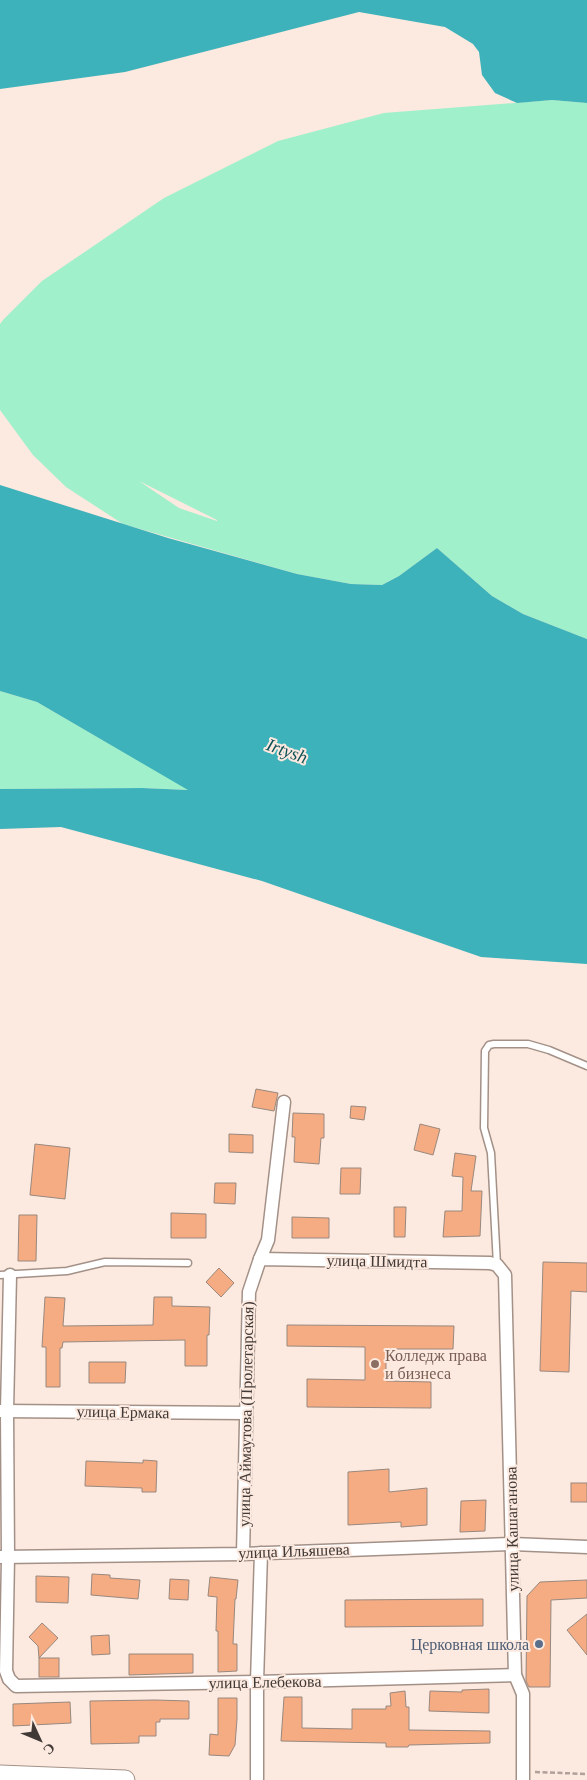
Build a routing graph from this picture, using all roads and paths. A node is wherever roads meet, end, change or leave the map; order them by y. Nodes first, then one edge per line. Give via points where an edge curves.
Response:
1 (587, 1066) edge
2 (284, 1102) dead end
3 (260, 1259) junction
4 (188, 1263) dead end
5 (497, 1265) junction
6 (5, 1275) edge
7 (3, 1411) edge
8 (245, 1413) junction
9 (512, 1544) junction
10 (587, 1547) edge
11 (261, 1553) junction
12 (243, 1554) junction
13 (4, 1557) edge
14 (515, 1675) junction
15 (257, 1682) junction
16 (587, 1774) edge
17 (0, 1775) edge
18 (523, 1776) edge
19 (124, 1780) edge
20 (257, 1780) edge

1 - 5 lane via 528,1044 494,1044 485,1051 484,1128 491,1153
2 - 3 street via 268,1240
3 - 5 street, улица Шмидта
3 - 8 street, улица Аймаутова (Пролетарская) via 249,1292
4 - 6 lane via 111,1262 67,1271
5 - 9 street, улица Кашаганова via 505,1276
6 - 7 street
7 - 8 street, улица Ермака
7 - 13 street
8 - 12 street, улица Аймаутова (Пролетарская)
9 - 10 street, улица Ильяшева
9 - 11 street, улица Ильяшева
9 - 14 street, улица Кашаганова
11 - 12 street, улица Ильяшева
11 - 15 street
12 - 13 street, улица Ильяшева
13 - 15 street, улица Елебекова via 6,1671 16,1686
14 - 15 street, улица Елебекова
14 - 18 street, улица Кашаганова via 523,1694
15 - 20 street
16 - 18 path
17 - 19 main road

